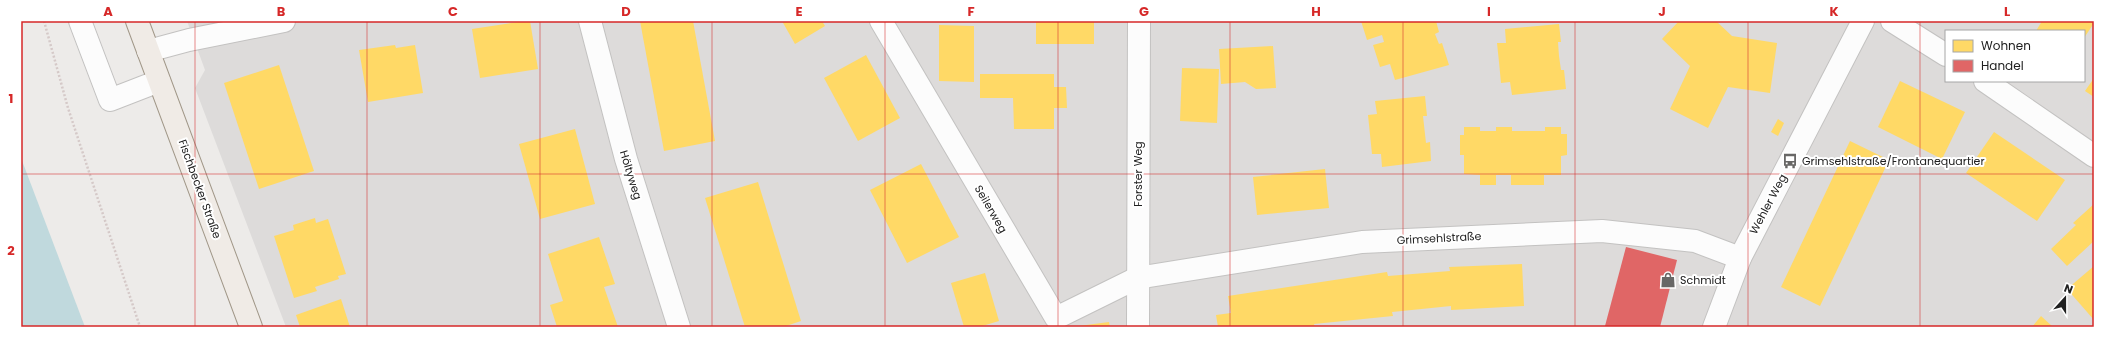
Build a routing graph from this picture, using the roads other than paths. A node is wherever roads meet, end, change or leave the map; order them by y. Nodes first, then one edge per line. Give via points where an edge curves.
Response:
1 (80, 21) edge
2 (137, 21) edge
3 (284, 21) edge
4 (590, 21) edge
5 (881, 21) edge
6 (1139, 21) edge
7 (1863, 21) edge
8 (1892, 21) edge
9 (148, 51) junction
10 (1945, 54) edge
11 (160, 82) junction
12 (1986, 82) edge
13 (2094, 156) edge
14 (1740, 258) junction
15 (1137, 278) junction
16 (251, 327) edge
17 (679, 327) edge
18 (1138, 327) edge
19 (1714, 327) edge

1 - 11 street via 110,100
2 - 9 main road, Fischbecker Straße
3 - 9 street
4 - 17 street, Höltyweg via 626,159
5 - 15 street, Seilerweg via 1056,318
6 - 15 street, Forster Weg
7 - 14 street, Wehler Weg
8 - 10 street
9 - 11 main road, Fischbecker Straße
11 - 16 main road, Fischbecker Straße
12 - 13 street
14 - 15 street, Grimsehlstraße via 1695,241 1602,231 1362,242
14 - 19 street, Wehler Weg
15 - 18 street, Forster Weg

